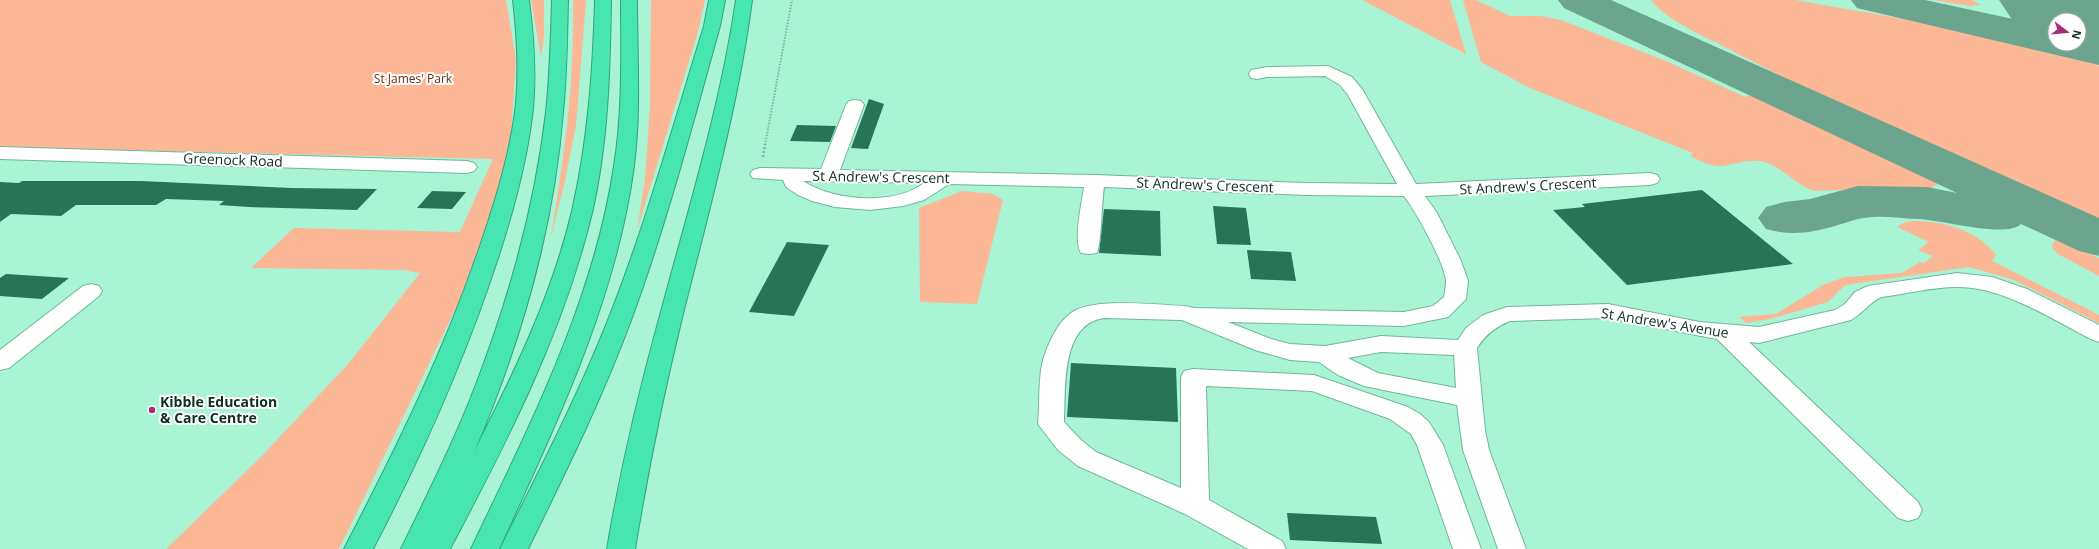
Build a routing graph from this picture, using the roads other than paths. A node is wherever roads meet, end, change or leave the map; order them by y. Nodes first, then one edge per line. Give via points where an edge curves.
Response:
1 (521, 0) edge
2 (560, 0) edge
3 (603, 0) edge
4 (628, 0) edge
5 (636, 0) edge
6 (716, 0) edge
7 (744, 0) edge
8 (629, 60) junction
9 (1257, 74) dead end
10 (855, 106) dead end
11 (0, 153) edge
12 (467, 167) dead end
13 (760, 174) road end
14 (793, 176) junction
15 (828, 176) junction
16 (943, 179) junction
17 (1650, 179) dead end
18 (1095, 181) junction
19 (1410, 190) junction
20 (1089, 248) dead end
21 (91, 291) dead end
22 (1185, 313) junction
23 (1724, 332) junction
24 (2099, 334) edge
25 (1465, 348) junction
26 (1325, 354) junction
27 (0, 362) edge
28 (1469, 399) junction
29 (1195, 506) junction
30 (1908, 510) dead end
31 (358, 549) edge
32 (415, 549) edge
33 (436, 549) edge
34 (485, 549) edge
35 (514, 549) edge
36 (621, 549) edge
37 (1272, 549) edge
38 (1467, 549) edge
39 (1512, 549) edge

1 - 31 highway via 525,36 523,118 497,229 438,387 386,497
2 - 32 highway via 561,50 548,160 533,242 519,295 497,360 466,440
3 - 33 highway via 601,88 592,161 583,207 567,262 549,318 520,386
4 - 8 highway
5 - 8 highway
6 - 35 highway via 712,26 658,209 628,298 589,394
7 - 36 highway via 711,166 640,446
8 - 34 highway via 625,158 601,271 568,364
9 - 19 street via 1328,71 1346,81 1356,93
10 - 15 street
11 - 12 street, Greenock Road
13 - 14 street, St Andrew's Crescent
14 - 15 street, St Andrew's Crescent
14 - 16 street via 792,183 816,196 856,204 898,202 919,196
15 - 16 street, St Andrew's Crescent
16 - 18 street, St Andrew's Crescent
17 - 19 street, St Andrew's Crescent
18 - 19 street, St Andrew's Crescent
18 - 20 street
19 - 22 street via 1427,214 1457,281 1455,299 1440,312 1404,319
21 - 27 street
22 - 26 street via 1263,345 1290,352
22 - 29 street via 1104,311 1078,319 1064,336 1055,361 1051,424 1074,451 1087,459
23 - 24 street, St Andrew's Avenue via 1759,335 1843,315 1853,309 1863,297 1876,291 1957,280 2006,288
23 - 25 street, St Andrew's Avenue via 1608,312 1508,314 1491,320 1474,333
23 - 30 street
25 - 26 street via 1381,344
25 - 28 street
26 - 28 street via 1347,369 1373,380
28 - 39 street via 1476,450
29 - 37 street
29 - 38 street via 1193,377 1314,383 1398,413 1420,428 1430,445

